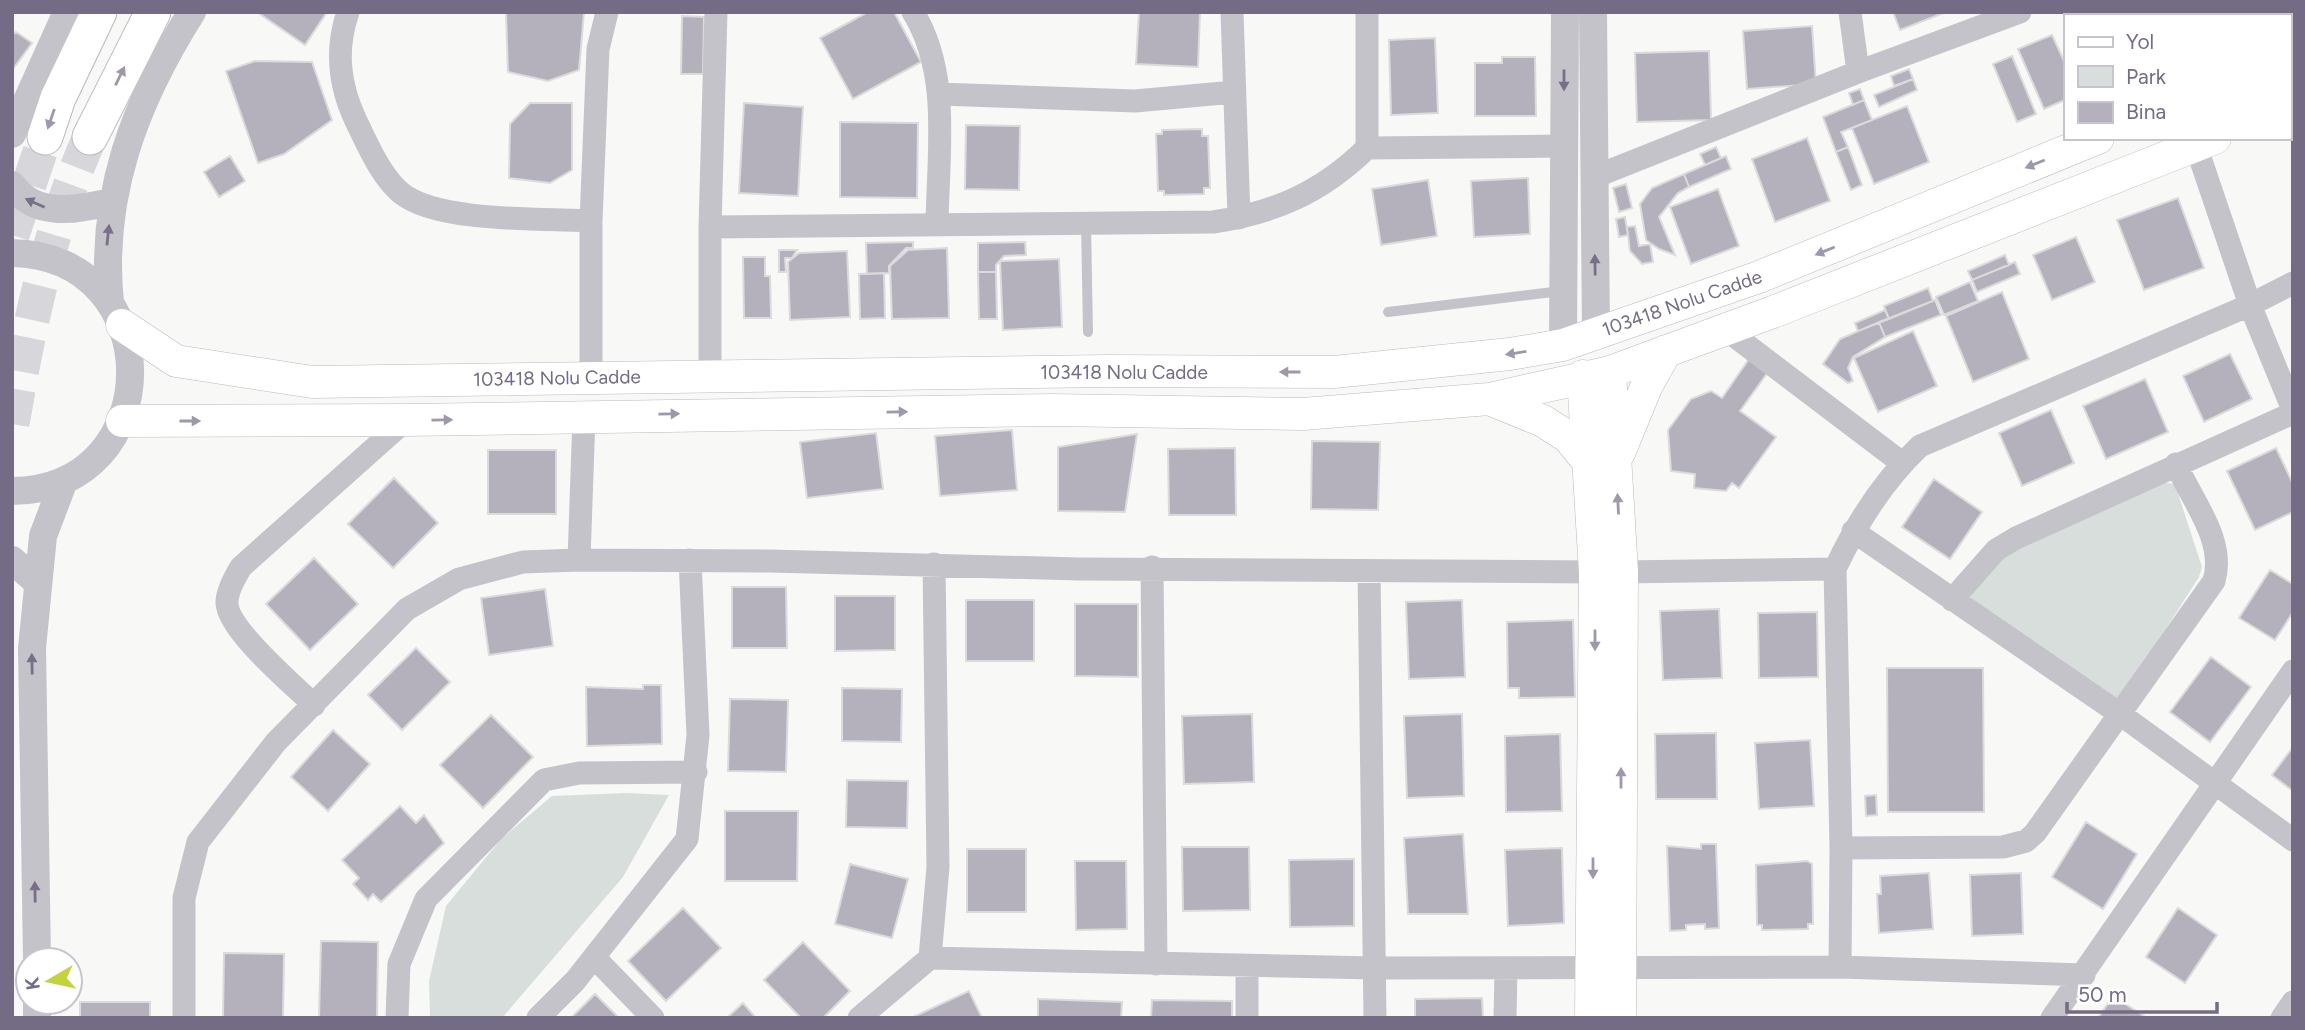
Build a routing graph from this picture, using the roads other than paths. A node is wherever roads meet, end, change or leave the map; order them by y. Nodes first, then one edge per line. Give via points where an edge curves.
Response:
1 (67, 12) edge
2 (99, 12) edge
3 (153, 12) edge
4 (192, 12) edge
5 (348, 12) edge
6 (607, 12) edge
7 (716, 12) edge
8 (913, 12) edge
9 (1232, 12) edge
10 (1367, 12) edge
11 (1565, 12) edge
12 (1592, 12) edge
13 (1850, 12) edge
14 (2020, 12) edge
15 (1858, 72) junction
16 (1234, 92) junction
17 (939, 94) junction
18 (28, 136) edge
19 (90, 137) tunnel mouth
20 (2093, 140) edge
21 (2205, 142) edge
22 (1564, 146) junction
23 (1367, 148) junction
24 (1594, 177) junction
25 (12, 185) edge
26 (111, 202) junction
27 (1239, 218) junction
28 (591, 221) junction
29 (1086, 222) junction
30 (937, 223) junction
31 (710, 227) junction
32 (12, 253) edge
33 (2293, 283) edge
34 (1563, 290) junction
35 (2250, 305) junction
36 (1388, 312) dead end
37 (116, 314) junction
38 (1724, 328) junction
39 (1088, 332) dead end
40 (1596, 334) junction
41 (1563, 345) junction
42 (1666, 351) junction
43 (1597, 374) junction
44 (710, 376) junction
45 (591, 377) junction
46 (1489, 399) junction
47 (2293, 411) edge
48 (584, 416) junction
49 (122, 421) junction
50 (406, 421) junction
51 (1603, 462) junction
52 (1902, 463) junction
53 (2176, 464) junction
54 (63, 483) junction
55 (12, 491) edge
56 (1853, 531) junction
57 (12, 560) edge
58 (690, 560) junction
59 (579, 561) junction
60 (934, 564) junction
61 (1152, 567) junction
62 (1835, 569) junction
63 (1369, 571) junction
64 (1608, 572) junction
65 (37, 582) junction
66 (1952, 600) junction
67 (2293, 671) edge
68 (314, 705) junction
69 (2120, 714) junction
70 (696, 772) junction
71 (2215, 781) junction
72 (2293, 840) edge
73 (1841, 848) junction
74 (37, 946) edge
75 (594, 957) junction
76 (930, 958) junction
77 (1156, 964) junction
78 (1247, 966) junction
79 (1840, 967) junction
80 (1375, 968) junction
81 (1606, 968) junction
82 (1506, 969) junction
83 (2084, 975) junction
84 (2293, 1002) edge
85 (184, 1018) edge
86 (397, 1018) edge
87 (538, 1018) edge
88 (653, 1018) edge
89 (859, 1018) edge
90 (1247, 1018) edge
91 (1375, 1018) edge
92 (1505, 1018) edge
93 (1591, 1018) edge
94 (1620, 1018) edge
95 (2052, 1018) edge
96 (2282, 1018) edge

1 - 18 street
2 -> 18 main road via 58,98
19 -> 3 main road
4 - 26 street via 160,63 134,125
5 - 28 street via 340,36 340,72 351,110 374,159 402,193 434,209 471,215
6 - 28 street via 598,49
7 - 31 street
8 - 17 street via 929,45
9 - 16 street
10 - 23 street
11 -> 22 street
12 - 24 street
13 - 15 street
14 - 15 street
15 - 24 street
16 - 17 street via 1135,102
16 - 27 street
17 - 30 street
20 -> 40 main road, 103418 Nolu Cadde via 1759,278
21 - 35 street
21 - 38 main road via 1773,313
22 - 23 street
22 - 34 street
23 - 27 street via 1340,174 1304,197
40 -> 24 street
26 -> 25 street via 51,209 25,199
37 -> 26 street via 106,260
27 - 29 street
28 - 45 street
29 - 30 street
29 - 39 lane
30 - 31 street
31 - 44 street
32 - 37 street via 51,259 74,269 93,284
33 - 35 street
34 - 36 lane
34 - 41 street
35 - 47 street
35 - 52 street via 1920,446
37 - 45 main road, 103418 Nolu Cadde via 176,360 312,382
37 - 49 street via 130,348 132,373
38 - 42 main road
38 - 52 street
40 - 41 main road, 103418 Nolu Cadde
41 -> 44 main road, 103418 Nolu Cadde via 1334,372
42 - 43 main road
42 - 51 main road
43 - 46 main road
43 - 51 main road
44 - 45 main road, 103418 Nolu Cadde
48 -> 46 main road via 1053,410 1303,414
46 - 51 main road via 1543,421
47 - 53 street
50 -> 48 main road
48 - 59 street
49 -> 50 main road
49 - 54 street via 92,461
50 - 68 street via 241,567 234,579 227,602 229,614 249,642
51 - 64 main road
52 - 56 street
53 - 66 street via 1996,550
53 - 69 street via 2215,542 2218,566 2214,581
54 - 55 street
54 - 65 street via 43,536
56 - 62 street
56 - 66 street
57 - 65 street
58 - 59 street
58 - 60 street
58 - 70 street
59 - 68 street via 523,562 459,579 407,609
60 - 61 street
60 - 76 street via 938,867
61 - 63 street
61 - 77 street
62 - 64 street
62 - 73 street
63 - 64 street
63 - 80 street
64 - 81 main road
74 -> 65 street via 32,648
66 - 69 street
67 - 71 street
68 - 85 street via 276,741 198,842 184,898
69 - 71 street
69 - 73 street via 2026,841 2003,847
70 - 75 street via 687,839
70 - 86 street via 579,773 544,780 426,900 399,964
71 - 72 street
71 - 83 street
73 - 79 street
75 - 87 street
75 - 88 street
76 - 77 street
76 - 89 street
77 - 78 street
78 - 80 street
78 - 90 street
79 - 81 street
79 - 83 street
80 - 82 street
80 - 91 street
81 - 82 street
81 - 93 main road
81 - 94 main road
82 - 92 street
83 - 95 street
84 - 96 street

